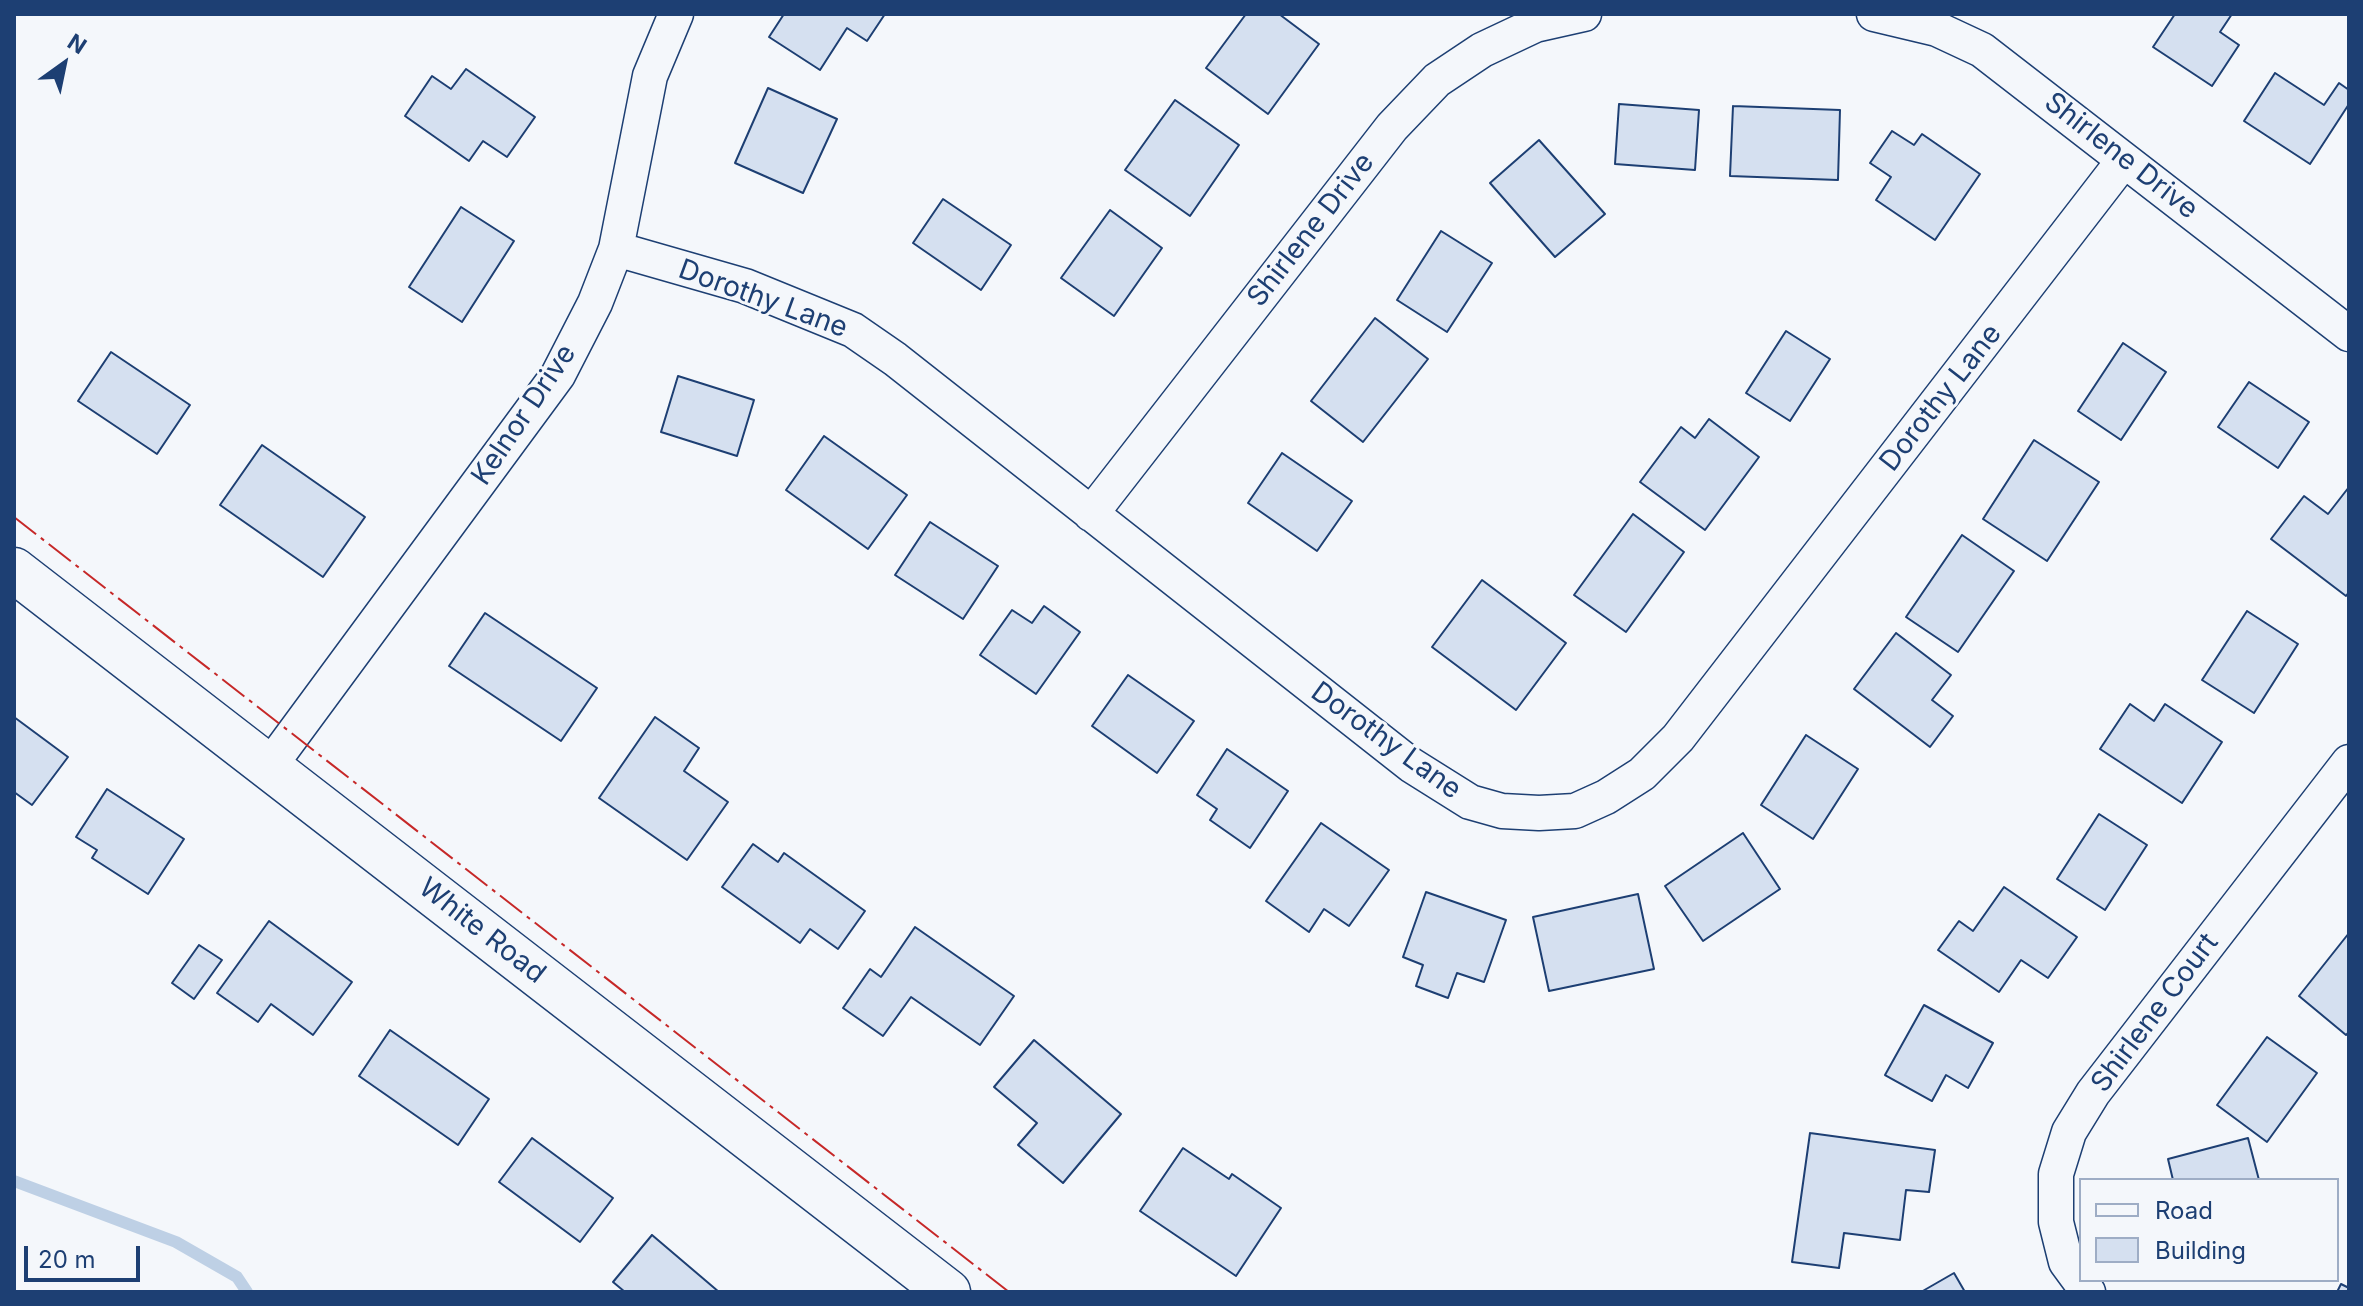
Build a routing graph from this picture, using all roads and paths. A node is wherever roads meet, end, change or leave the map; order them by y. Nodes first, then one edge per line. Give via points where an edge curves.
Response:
1 (676, 14) edge
2 (1584, 14) edge
3 (1874, 14) edge
4 (2124, 160) junction
5 (616, 249) junction
6 (2349, 334) edge
7 (1091, 514) junction
8 (14, 570) edge
9 (2349, 762) edge
10 (269, 767) junction
11 (2079, 1280) edge
12 (948, 1292) edge

1 - 5 street, Kelnor Drive via 650,76
2 - 7 street, Shirlene Drive via 1535,25 1482,50 1437,80 1392,127
3 - 4 street, Shirlene Drive via 1937,29 1982,50
4 - 6 street, Shirlene Drive
4 - 7 street, Dorothy Lane via 1678,738 1642,774 1575,811 1502,811 1470,802 1411,765
5 - 7 street, Dorothy Lane via 745,286 853,330
5 - 10 street, Kelnor Drive via 558,375
8 - 10 street, White Road
9 - 11 street, Shirlene Court via 2093,1093 2069,1132 2056,1174 2056,1222 2066,1262
10 - 12 street, White Road

